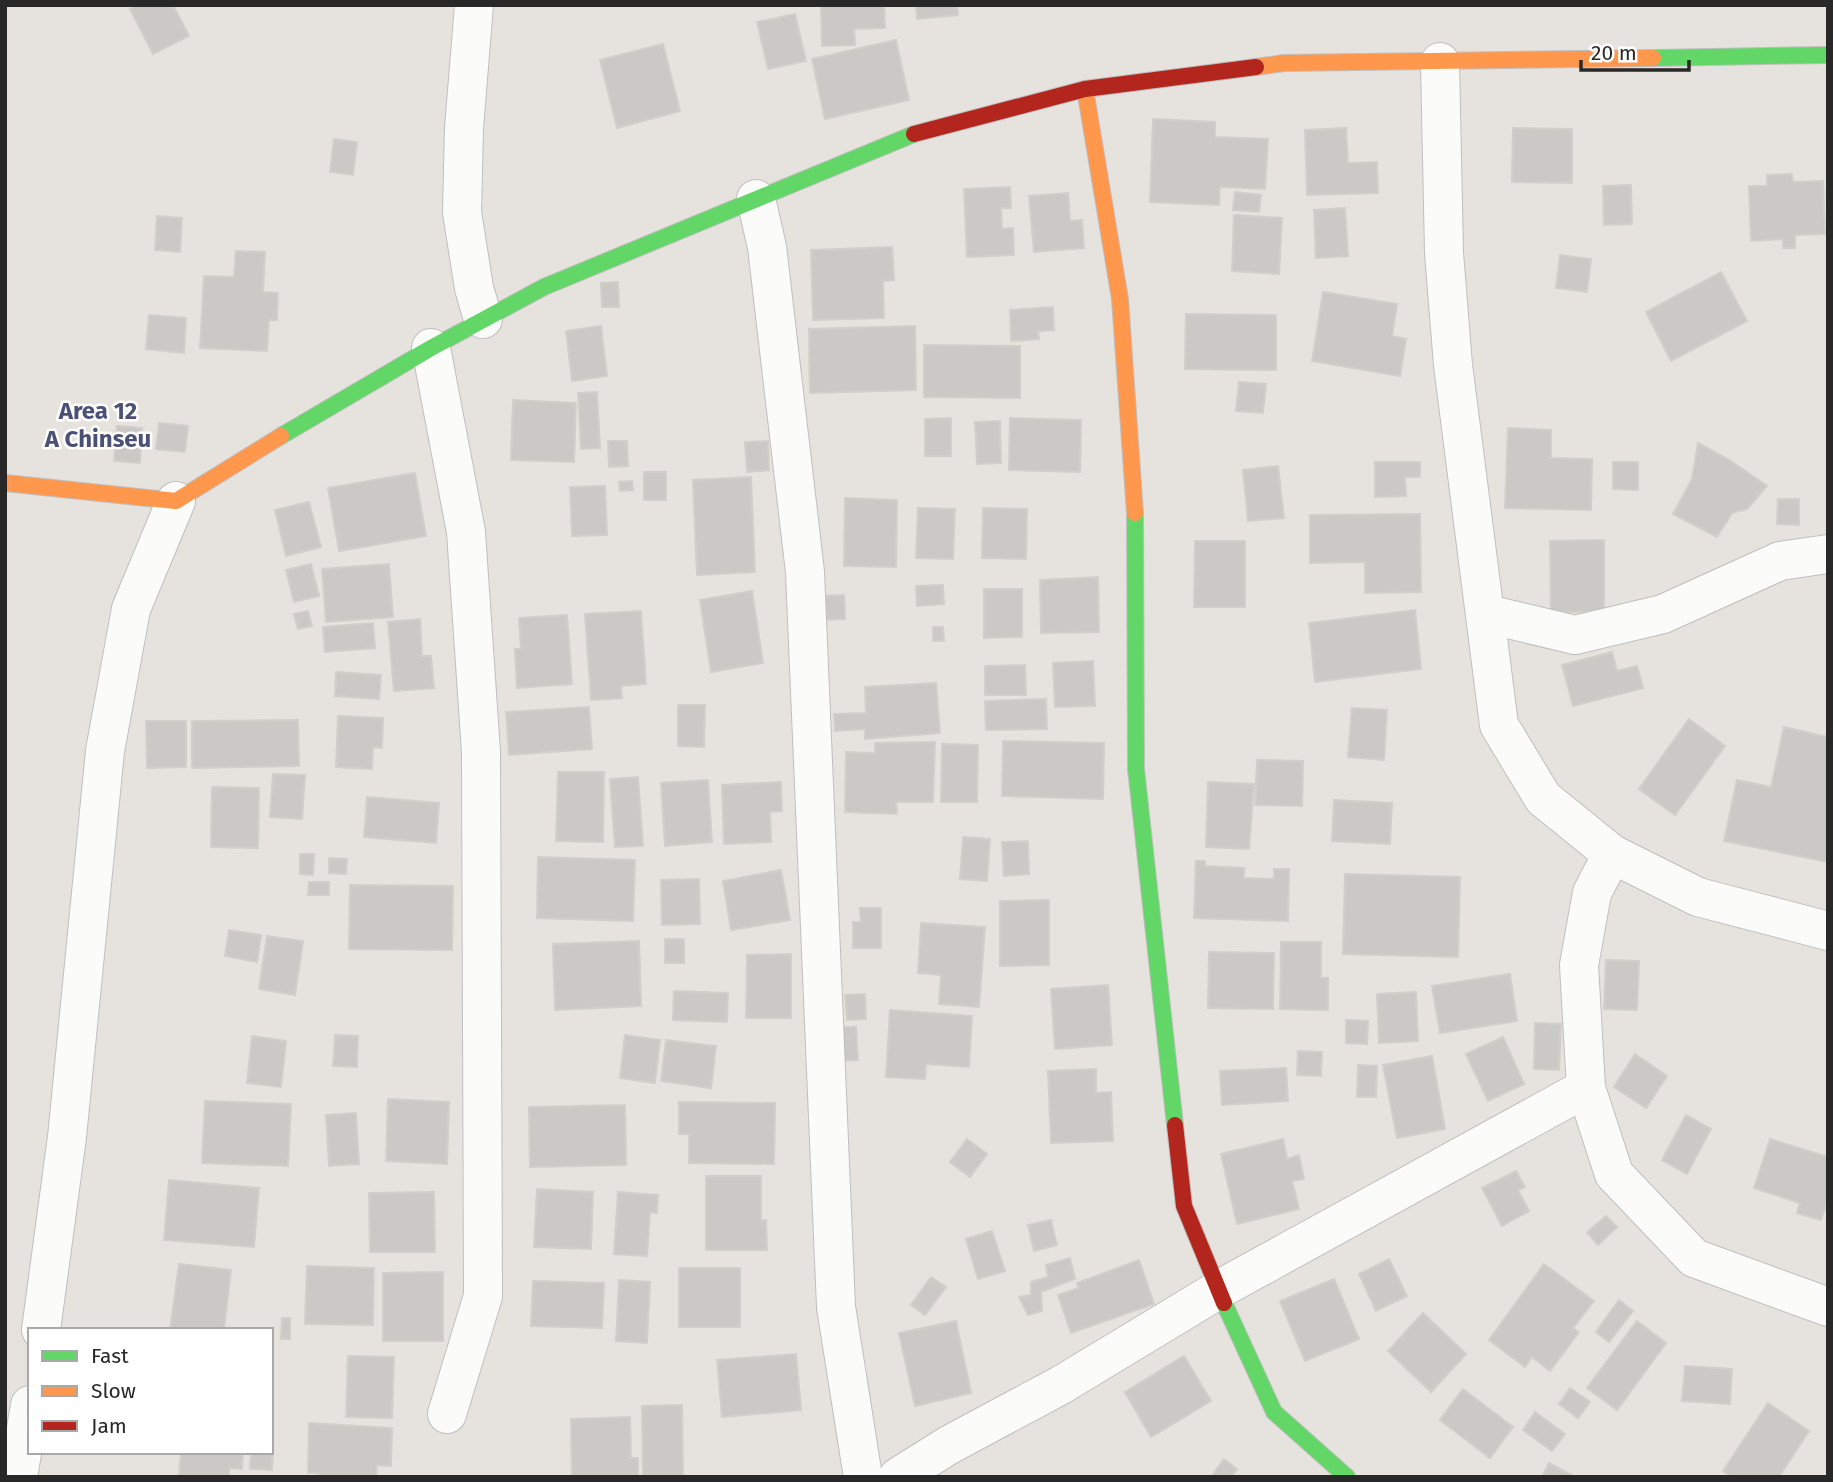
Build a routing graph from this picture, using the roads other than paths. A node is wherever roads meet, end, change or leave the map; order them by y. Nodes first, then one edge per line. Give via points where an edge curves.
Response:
1 (474, 5) edge
2 (1828, 55) edge
3 (1440, 62) junction
4 (1085, 89) junction
5 (757, 199) junction
6 (483, 318) junction
7 (431, 348) junction
8 (5, 483) edge
9 (176, 501) junction
10 (1828, 554) edge
11 (1487, 614) junction
12 (1612, 854) junction
13 (1828, 930) edge
14 (1586, 1088) junction
15 (1218, 1290) junction
16 (1828, 1307) edge
17 (41, 1328) edge
18 (447, 1414) dead end
19 (28, 1417) edge
20 (18, 1477) edge
21 (863, 1477) edge
22 (898, 1477) edge
23 (1347, 1477) edge

1 - 6 street via 462,212
2 - 3 street
3 - 4 street via 1284,63
3 - 11 street via 1444,253 1452,352
4 - 5 street via 919,132
4 - 15 street via 1120,299 1135,513 1136,769 1184,1206
5 - 6 street via 544,287
5 - 21 street via 767,247 805,572 836,1307
6 - 7 street
7 - 9 street
7 - 18 street via 466,532 481,752 483,1296
8 - 9 street
9 - 17 street via 131,608 105,751 67,1138
10 - 11 street via 1780,561 1663,614 1575,635
11 - 12 street via 1499,725 1543,797
12 - 13 street via 1698,897
12 - 14 street via 1592,893 1579,965
14 - 15 street
14 - 16 street via 1614,1174 1694,1258
15 - 22 street
15 - 23 street via 1274,1412
19 - 20 street

